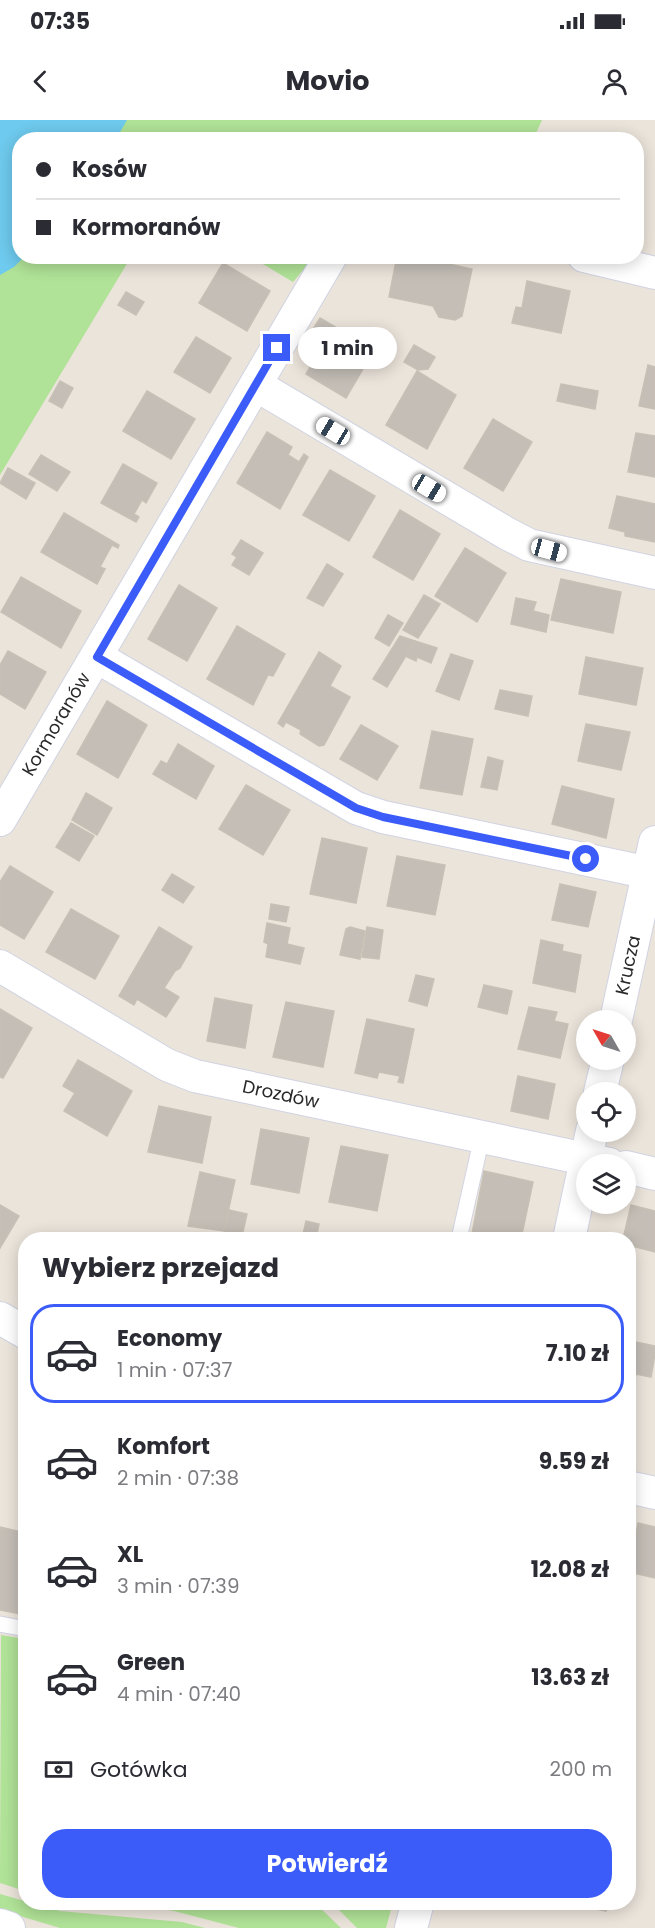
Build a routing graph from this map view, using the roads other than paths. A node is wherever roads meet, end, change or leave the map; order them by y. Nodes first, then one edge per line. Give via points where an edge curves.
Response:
1 (327, 264) edge
2 (617, 264) edge
3 (655, 273) edge
4 (256, 385) junction
5 (655, 573) edge
6 (97, 657) junction
7 (0, 820) edge
8 (655, 842) edge
9 (652, 873) edge
10 (0, 966) edge
11 (618, 1010) edge
12 (482, 1137) junction
13 (596, 1151) edge
14 (636, 1169) edge
15 (655, 1174) edge
16 (461, 1232) edge
17 (571, 1232) edge
18 (0, 1318) edge
19 (18, 1328) edge
20 (636, 1489) edge
21 (655, 1493) edge
22 (0, 1623) edge
23 (18, 1627) edge
24 (416, 1910) edge
25 (0, 1925) edge
26 (9, 1928) edge
27 (411, 1928) edge

1 - 4 street, Kormoranów
2 - 3 street
4 - 5 street via 529,545
4 - 6 street, Kormoranów
6 - 7 street, Kormoranów
6 - 9 street via 356,808
8 - 9 street, Krucza
9 - 11 street, Krucza
10 - 12 street, Drozdów via 167,1065 195,1076
12 - 13 street, Drozdów
12 - 16 lane
13 - 17 street
14 - 15 street
18 - 19 street
20 - 21 street
22 - 23 lane
24 - 27 street
25 - 26 street

